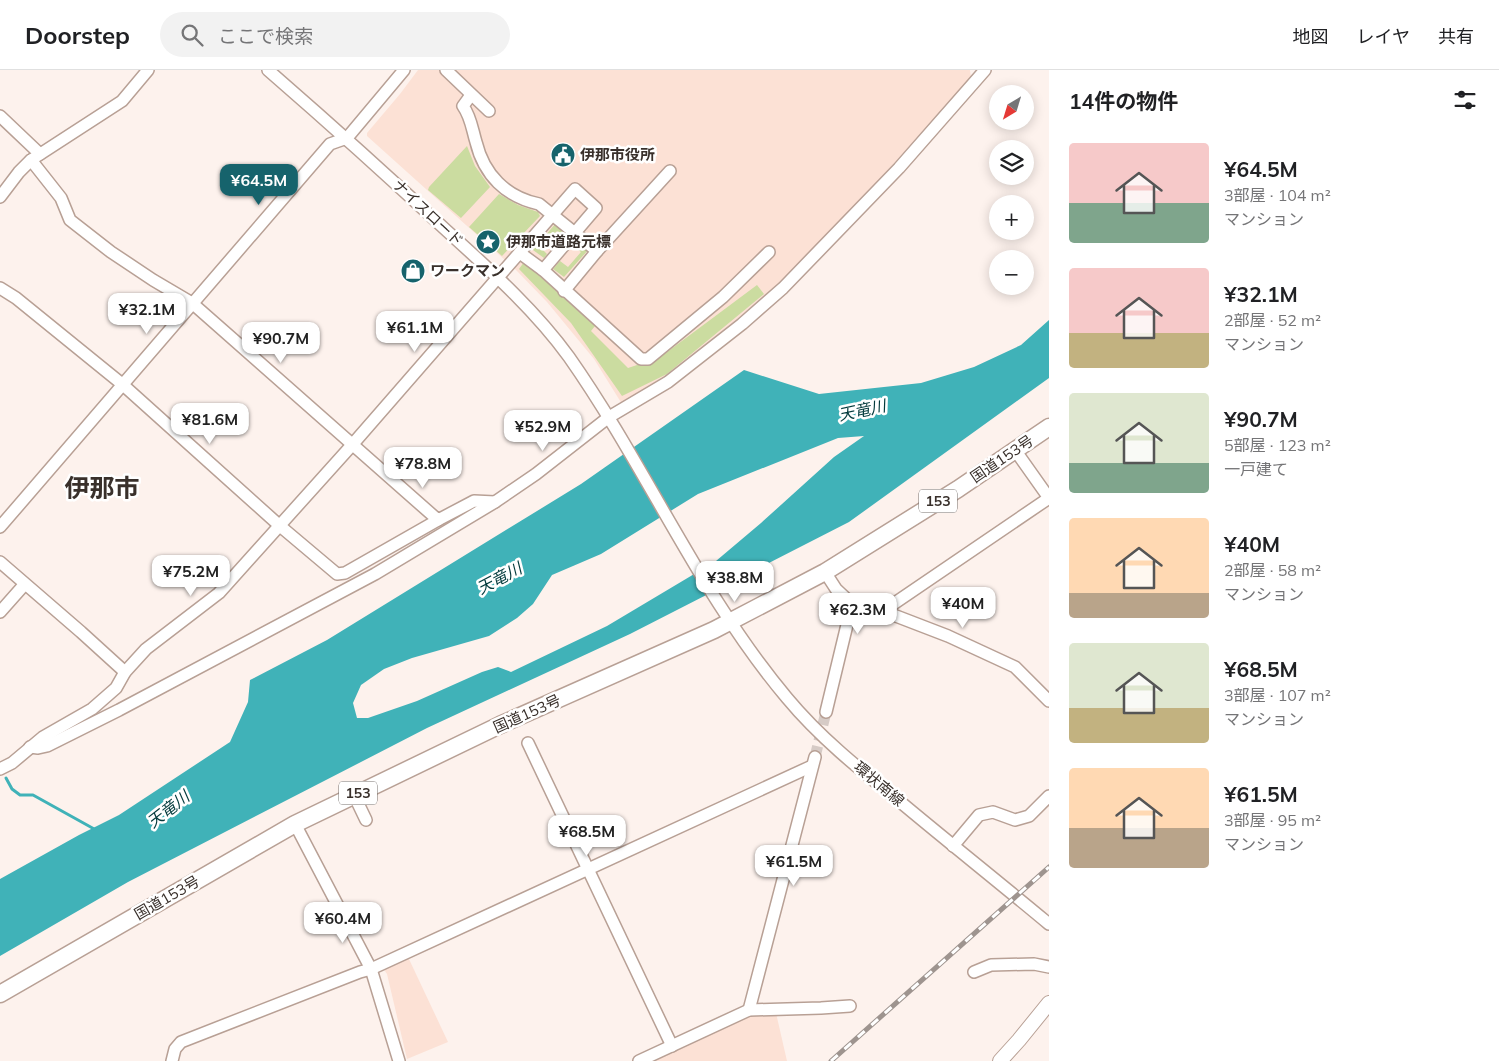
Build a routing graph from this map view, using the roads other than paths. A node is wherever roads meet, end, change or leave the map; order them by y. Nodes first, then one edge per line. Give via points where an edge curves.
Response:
1 (148, 70) edge
2 (268, 70) edge
3 (404, 70) edge
4 (446, 70) edge
5 (982, 71) edge
6 (472, 95) junction
7 (489, 111) dead end
8 (0, 116) edge
9 (347, 138) junction
10 (35, 157) junction
11 (670, 171) dead end
12 (0, 197) edge
13 (552, 214) junction
14 (575, 233) junction
15 (597, 251) junction
16 (769, 252) dead end
17 (520, 253) junction
18 (543, 270) junction
19 (498, 278) junction
20 (0, 288) edge
21 (564, 291) junction
22 (192, 303) junction
23 (122, 384) junction
24 (611, 420) junction
25 (1049, 427) edge
26 (352, 445) junction
27 (1015, 450) junction
28 (1049, 498) edge
29 (495, 502) junction
30 (438, 520) junction
31 (280, 526) junction
32 (0, 527) edge
33 (0, 562) edge
34 (825, 572) junction
35 (24, 584) junction
36 (852, 604) junction
37 (883, 611) junction
38 (0, 612) edge
39 (731, 621) junction
40 (125, 672) junction
41 (1049, 701) edge
42 (826, 712) tunnel mouth
43 (528, 743) dead end
44 (30, 747) junction
45 (0, 769) edge
46 (354, 795) junction
47 (1049, 796) edge
48 (366, 820) dead end
49 (295, 824) junction
50 (953, 846) junction
51 (588, 870) junction
52 (1049, 924) edge
53 (1049, 967) edge
54 (371, 969) junction
55 (974, 972) dead end
56 (0, 994) edge
57 (1049, 1003) edge
58 (850, 1006) dead end
59 (749, 1010) junction
60 (672, 1046) junction
61 (172, 1061) edge
62 (399, 1061) edge
63 (639, 1061) edge
64 (1000, 1061) edge

1 - 10 street via 122,100
2 - 9 street, ナイスロード
3 - 9 street
4 - 6 street
5 - 24 street via 899,168 783,288 668,382
6 - 7 street
6 - 13 street via 463,106 469,115 480,157 489,173 510,193 539,204
8 - 10 street
9 - 19 street, ナイスロード
9 - 22 street via 330,144
10 - 12 street
10 - 22 street via 61,198 70,220 125,262
11 - 15 street
13 - 14 street
13 - 14 street via 575,189 596,208
13 - 17 street
14 - 15 street
14 - 18 street
15 - 21 street
16 - 21 street via 723,297 648,359 641,359
17 - 18 street
17 - 19 street
18 - 21 street
19 - 24 street, ナイスロード via 539,319 568,355
19 - 26 street
20 - 23 street
22 - 23 street
22 - 26 street
23 - 31 street
23 - 32 street
24 - 29 street
24 - 39 street, ナイスロード
25 - 27 highway, 国道153号 / 153
26 - 30 street
26 - 31 street
27 - 28 street
27 - 34 highway, 国道153号 / 153
28 - 37 street
29 - 30 street via 474,501
29 - 44 street via 375,574 119,710 47,746
30 - 31 street via 345,573 337,574
31 - 40 street via 219,593 146,649
33 - 35 street
34 - 36 street
34 - 39 highway, 国道153号 / 153
35 - 38 street
35 - 40 street
36 - 37 street
36 - 42 street
37 - 41 street via 1015,667
39 - 46 highway, 国道153号 / 153
39 - 50 street, 環状南線 via 768,675 811,725
40 - 44 street via 116,688 92,709
43 - 51 street
44 - 45 street
46 - 48 street
46 - 49 highway, 国道153号 / 153
47 - 50 street via 1029,816 1016,820 993,812 979,814
49 - 54 street
49 - 56 highway, 国道153号 / 153
50 - 52 street, 環状南線
51 - 54 street
51 - 59 street via 814,762
51 - 60 street
53 - 55 street via 992,965
54 - 61 street via 181,1042
54 - 62 street
57 - 64 main road
58 - 59 street
59 - 60 street
60 - 63 street

